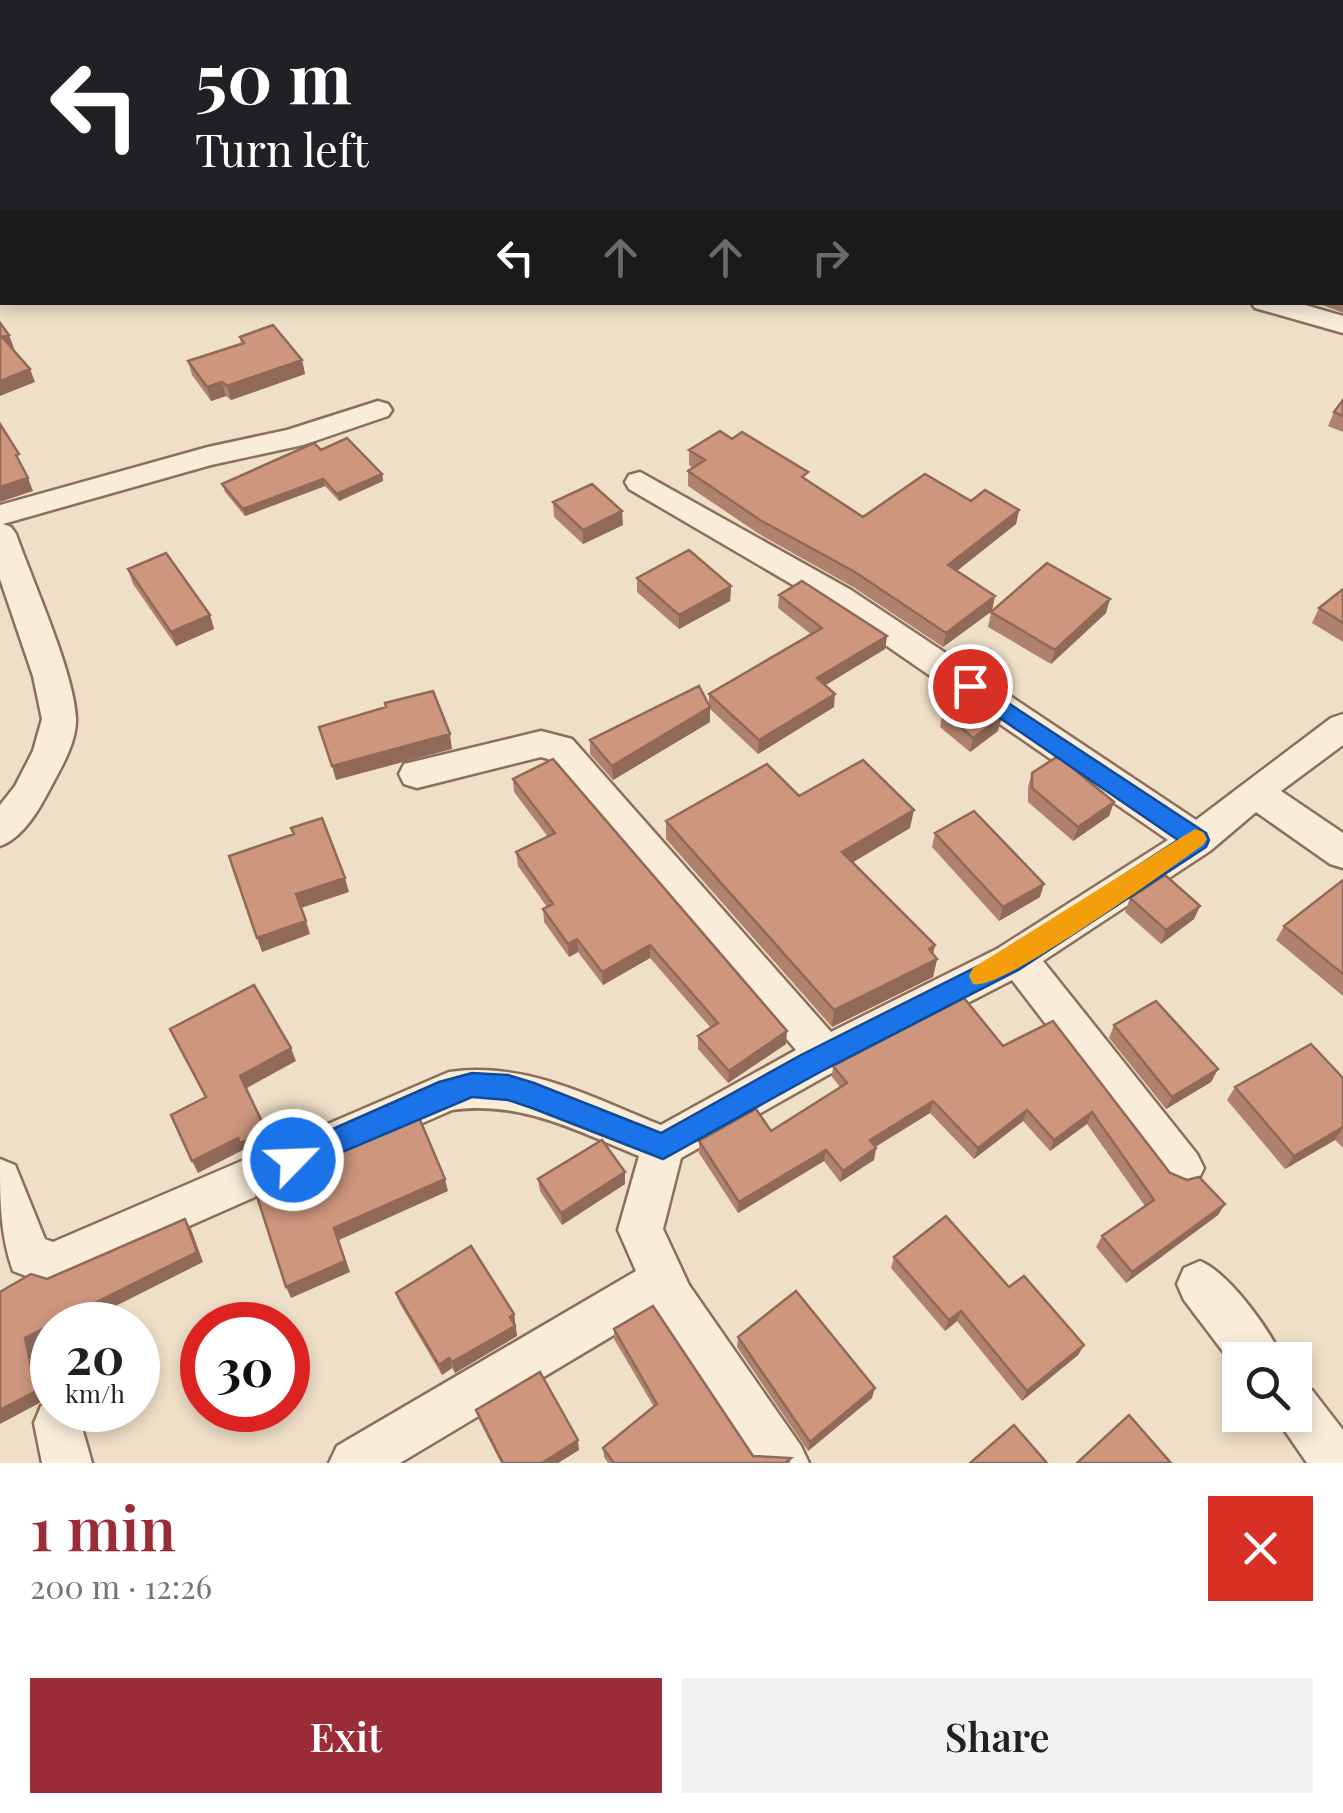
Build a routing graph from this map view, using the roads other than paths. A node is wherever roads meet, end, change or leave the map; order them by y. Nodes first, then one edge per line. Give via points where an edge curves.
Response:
1 (1274, 305) edge
2 (1343, 325) edge
3 (378, 410) dead end
4 (640, 482) dead end
5 (0, 515) edge
6 (0, 534) edge
7 (1343, 728) edge
8 (417, 774) dead end
9 (1256, 792) junction
10 (0, 831) edge
11 (1197, 840) junction
12 (1343, 852) edge
13 (1018, 957) junction
14 (826, 1056) junction
15 (663, 1146) junction
16 (1182, 1168) dead end
17 (0, 1180) edge
18 (663, 1280) junction
19 (1200, 1284) dead end
20 (1244, 1342) edge
21 (1312, 1429) edge
22 (354, 1463) edge
23 (784, 1463) edge
24 (1338, 1463) edge

1 - 2 street
3 - 5 street
4 - 11 street via 840,598
6 - 10 street via 60,719 28,796
7 - 9 street
8 - 14 street via 540,744 560,749
9 - 11 street
9 - 12 street
11 - 13 street
13 - 14 street
13 - 16 street
14 - 15 street
15 - 17 street via 534,1096 472,1085 52,1264 29,1255
15 - 18 street via 640,1230
18 - 22 street
18 - 23 street
19 - 20 street
21 - 24 street

